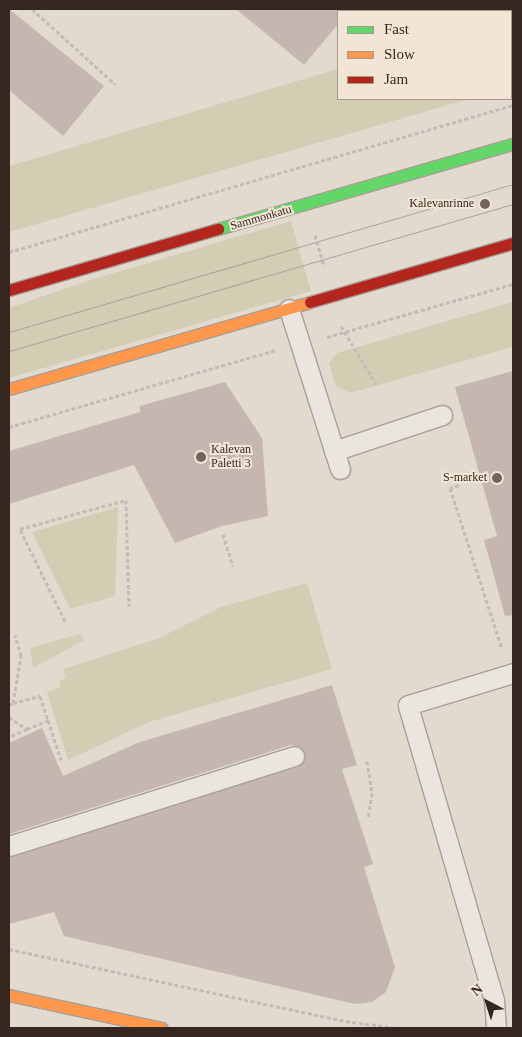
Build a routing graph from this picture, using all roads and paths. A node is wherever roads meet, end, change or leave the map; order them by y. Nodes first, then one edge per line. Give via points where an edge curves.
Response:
1 (32, 9) edge
2 (115, 84) dead end
3 (513, 105) edge
4 (513, 144) edge
5 (294, 170) junction
6 (306, 205) junction
7 (513, 244) edge
8 (9, 252) edge
9 (513, 284) edge
10 (9, 290) edge
11 (332, 298) junction
12 (289, 309) junction
13 (344, 333) junction
14 (299, 344) junction
15 (376, 384) dead end
16 (9, 389) edge
17 (442, 415) dead end
18 (9, 427) edge
19 (334, 450) junction
20 (340, 469) dead end
21 (459, 485) dead end
22 (223, 534) dead end
23 (233, 566) dead end
24 (129, 606) dead end
25 (65, 621) dead end
26 (15, 635) dead end
27 (511, 673) edge
28 (13, 703) junction
29 (9, 705) edge
30 (9, 717) edge
31 (48, 720) junction
32 (27, 729) junction
33 (9, 737) edge
34 (294, 756) dead end
35 (62, 760) dead end
36 (368, 761) dead end
37 (368, 818) dead end
38 (9, 846) edge
39 (9, 949) edge
40 (9, 994) edge
41 (161, 1028) edge
42 (397, 1028) edge
43 (496, 1028) edge

1 - 2 path
3 - 5 path
4 - 6 main road, Sammonkatu
5 - 6 path
5 - 8 path
6 - 10 main road, Sammonkatu
6 - 11 path
7 - 11 main road
9 - 13 path
11 - 12 main road
11 - 13 path
12 - 14 lane
12 - 16 main road
13 - 14 path
13 - 15 path
14 - 18 path via 237,359
14 - 19 lane
17 - 19 lane
19 - 20 lane
21 - 27 path via 450,488
22 - 23 path
24 - 25 path via 126,500 20,529
26 - 28 path via 21,656
27 - 43 lane via 408,705 494,1000
28 - 29 path
28 - 31 path via 40,696
30 - 32 path
31 - 32 path
31 - 35 path
32 - 33 path
34 - 38 lane
36 - 37 path via 372,794
39 - 42 path via 346,1021
40 - 41 main road

